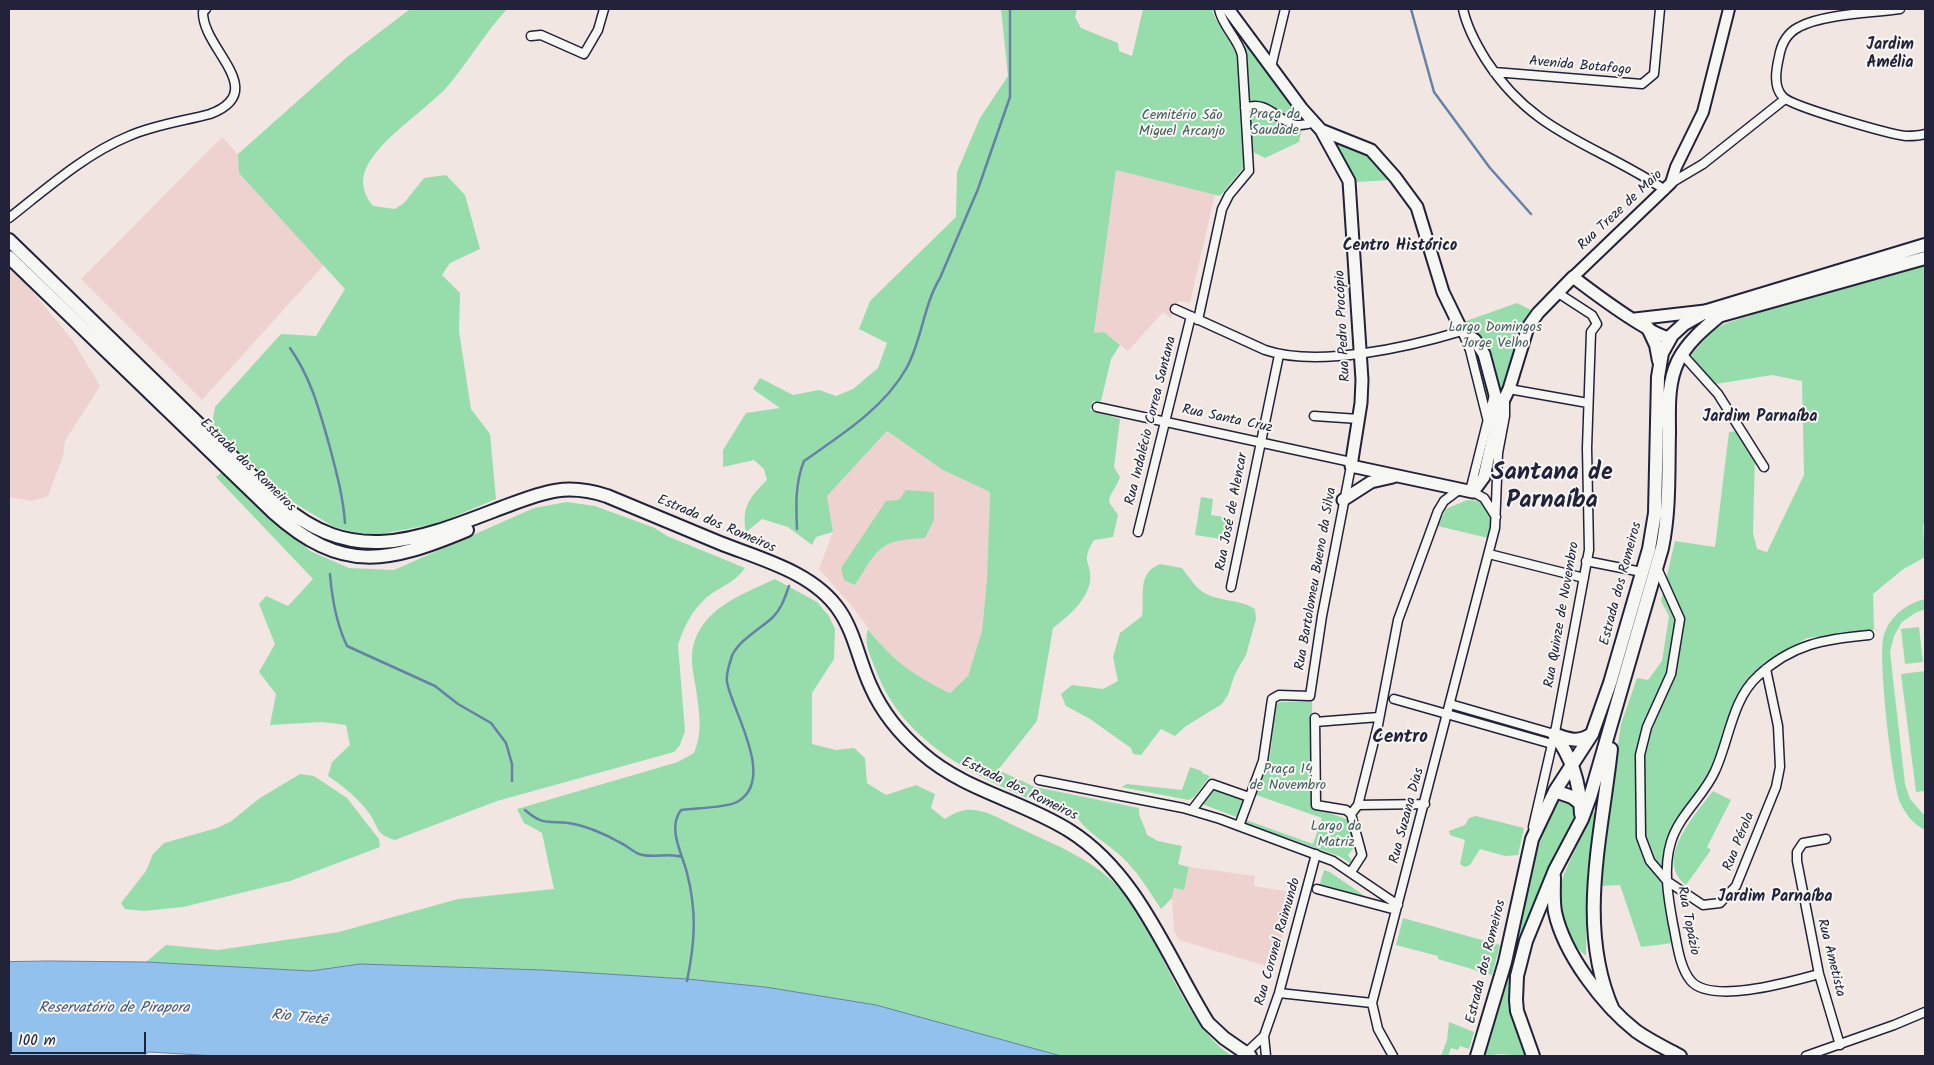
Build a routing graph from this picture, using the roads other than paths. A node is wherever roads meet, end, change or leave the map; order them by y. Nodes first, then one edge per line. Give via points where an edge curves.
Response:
1 (206, 9) edge
2 (604, 9) edge
3 (1219, 9) edge
4 (1228, 9) edge
5 (1285, 9) edge
6 (1463, 9) edge
7 (1660, 9) edge
8 (1729, 9) edge
9 (1900, 9) edge
10 (531, 36) dead end
11 (1271, 67) junction
12 (1494, 72) junction
13 (1784, 99) junction
14 (1245, 108) junction
15 (1318, 126) junction
16 (1925, 134) edge
17 (1668, 186) junction
18 (9, 218) edge
19 (9, 240) edge
20 (1925, 245) edge
21 (9, 257) edge
22 (1925, 258) edge
23 (1573, 277) junction
24 (1558, 292) junction
25 (1175, 309) dead end
26 (1713, 313) junction
27 (1194, 318) junction
28 (1635, 319) junction
29 (1648, 328) junction
30 (1462, 331) junction
31 (1669, 338) junction
32 (1360, 353) junction
33 (1682, 354) junction
34 (1280, 355) junction
35 (1659, 365) junction
36 (1503, 397) junction
37 (1588, 403) junction
38 (1097, 407) dead end
39 (1314, 416) dead end
40 (1487, 418) junction
41 (1359, 419) junction
42 (1165, 422) junction
43 (1260, 443) junction
44 (1351, 464) junction
45 (1764, 467) dead end
46 (1397, 476) junction
47 (1468, 491) junction
48 (1343, 500) junction
49 (515, 503) junction
50 (1497, 519) junction
51 (1138, 532) dead end
52 (1489, 554) junction
53 (1586, 561) junction
54 (1657, 568) junction
55 (1642, 572) junction
56 (1584, 578) junction
57 (1231, 587) dead end
58 (1869, 635) dead end
59 (1766, 669) junction
60 (1394, 699) dead end
61 (1450, 704) junction
62 (1447, 713) junction
63 (1615, 715) junction
64 (1378, 717) junction
65 (1592, 734) junction
66 (1553, 739) junction
67 (1573, 765) junction
68 (1039, 780) dead end
69 (1555, 791) junction
70 (1249, 797) junction
71 (1358, 804) junction
72 (1425, 804) junction
73 (1581, 804) junction
74 (1192, 810) junction
75 (1351, 814) junction
76 (1582, 819) junction
77 (1239, 826) junction
78 (1532, 839) junction
79 (1826, 839) dead end
80 (1316, 854) junction
81 (1555, 870) junction
82 (1351, 872) junction
83 (1667, 881) junction
84 (1317, 889) dead end
85 (1397, 908) junction
86 (1819, 974) junction
87 (1279, 993) junction
88 (1372, 1003) junction
89 (1613, 1010) junction
90 (1925, 1012) edge
91 (1264, 1036) junction
92 (1840, 1045) junction
93 (1248, 1055) edge
94 (1266, 1056) edge
95 (1392, 1056) edge
96 (1477, 1056) edge
97 (1533, 1056) edge
98 (1680, 1056) edge
99 (1806, 1056) edge

1 - 18 street via 203,12 204,25 234,77 236,88 231,101 210,114 115,142 80,164
2 - 10 street via 598,30 584,54 541,35
3 - 14 street, Rua Indalécio Correa Santana via 1240,47
4 - 11 main road, Rua Pedro Procópio
5 - 11 street
6 - 12 street via 1470,32
7 - 12 street, Avenida Botafogo via 1654,74 1642,84
8 - 17 street via 1703,112
9 - 13 street via 1813,21 1791,32 1784,41 1776,68 1777,87
11 - 15 main road, Rua Pedro Procópio
12 - 17 street via 1542,121 1578,143
13 - 16 street via 1810,110 1896,134
13 - 17 street, Rua Treze de Maio via 1703,164
14 - 15 street via 1257,105 1265,107 1286,123
14 - 27 street, Rua Indalécio Correa Santana via 1249,171 1222,209
15 - 30 main road via 1371,150 1412,199 1421,216 1444,292
15 - 32 main road, Rua Pedro Procópio via 1350,184
17 - 23 street, Rua Treze de Maio
19 - 49 main road, Estrada dos Romeiros via 280,503 318,530 348,540 395,542 430,534
20 - 26 main road, Estrada dos Romeiros
21 - 49 main road, Estrada dos Romeiros via 273,512 312,542 346,554 398,555 468,530
22 - 26 main road, Estrada dos Romeiros
23 - 24 main road, Rua Treze de Maio
23 - 28 main road
24 - 36 main road, Rua Treze de Maio via 1533,318 1525,332
24 - 37 street, Rua Quinze de Novembro via 1595,318 1597,324 1591,332
25 - 27 street
26 - 28 main road
26 - 31 main road, Estrada dos Romeiros via 1684,324
26 - 33 main road, Estrada dos Romeiros
27 - 34 street
27 - 42 street, Rua Indalécio Correa Santana
28 - 29 main road
29 - 31 main road
29 - 35 main road via 1656,345
30 - 32 street
30 - 36 main road via 1480,346
30 - 40 street
31 - 35 main road, Estrada dos Romeiros
32 - 34 street
32 - 41 main road, Rua Pedro Procópio via 1362,391
33 - 45 street via 1718,394
33 - 54 main road, Estrada dos Romeiros via 1674,371 1670,393 1667,513
34 - 43 street, Rua José de Alencar
35 - 55 main road, Estrada dos Romeiros via 1655,513
36 - 37 street
36 - 40 street
36 - 47 main road via 1484,477
36 - 50 street, Rua Suzana Dias via 1505,416 1498,453
37 - 53 street, Rua Quinze de Novembro via 1589,550
38 - 42 street, Rua Santa Cruz
39 - 41 street
40 - 47 street
41 - 44 main road, Rua Pedro Procópio
42 - 43 street, Rua Santa Cruz
42 - 51 street, Rua Indalécio Correa Santana
43 - 44 street, Rua Santa Cruz
43 - 57 street, Rua José de Alencar
44 - 46 main road, Rua Santa Cruz
44 - 48 street, Rua Bartolomeu Bueno da Silva
46 - 47 main road, Rua Santa Cruz
46 - 48 main road, Rua Santa Cruz via 1371,482
47 - 50 street via 1484,498
47 - 64 street via 1444,501 1432,525 1398,620
48 - 70 street, Rua Bartolomeu Bueno da Silva via 1310,696 1279,695 1272,700 1264,761
49 - 93 main road, Estrada dos Romeiros via 560,489 593,491 782,568 820,589 834,602 849,628 879,702 910,742 957,777 1058,824 1102,856 1128,886 1208,1023
50 - 52 street, Rua Suzana Dias
52 - 56 street
52 - 61 street, Rua Suzana Dias
53 - 55 street
53 - 56 street, Rua Quinze de Novembro
54 - 63 main road, Estrada dos Romeiros
54 - 83 street via 1680,619 1671,674 1647,727 1640,755 1641,837 1650,861
55 - 65 main road, Estrada dos Romeiros
56 - 66 street, Rua Quinze de Novembro
58 - 59 street via 1817,641
59 - 83 street via 1744,694 1713,777 1675,832 1669,850
59 - 83 street, Rua Pérola via 1778,726 1780,767 1776,787 1736,886 1728,896 1712,906 1696,901
60 - 62 street
61 - 62 street, Rua Suzana Dias
61 - 66 street
62 - 66 street
62 - 72 street, Rua Suzana Dias
63 - 76 main road
63 - 89 main road via 1593,910 1600,974
64 - 71 street
64 - 75 street via 1315,720 1316,805 1346,810
65 - 66 main road via 1575,741
65 - 67 main road, Estrada dos Romeiros
66 - 67 main road
66 - 78 street, Rua Quinze de Novembro
67 - 69 main road, Estrada dos Romeiros
67 - 73 main road
68 - 74 street
69 - 73 main road via 1572,796
69 - 78 main road, Estrada dos Romeiros
70 - 74 street via 1212,784
70 - 77 street
71 - 72 street
71 - 75 street
72 - 85 street, Rua Suzana Dias
73 - 76 main road
74 - 77 street
75 - 82 street via 1362,854
76 - 81 main road
77 - 80 street
78 - 96 main road, Estrada dos Romeiros via 1505,962
79 - 86 street, Rua Ametista via 1803,843 1797,852
80 - 82 street
80 - 87 street, Rua Coronel Raimundo
81 - 89 main road via 1553,895 1559,927 1576,961
81 - 97 main road via 1526,941 1516,985 1517,1011
82 - 85 street
83 - 86 street, Rua Topázio via 1681,959 1690,980 1696,985 1714,990 1762,989
84 - 85 street
85 - 88 street, Rua Suzana Dias
86 - 92 street, Rua Ametista
87 - 88 street
87 - 91 street, Rua Coronel Raimundo
88 - 95 street via 1378,1029
89 - 98 main road via 1638,1032
90 - 92 street
91 - 93 street, Rua Coronel Raimundo
91 - 94 street, Rua Coronel Raimundo
92 - 99 street

